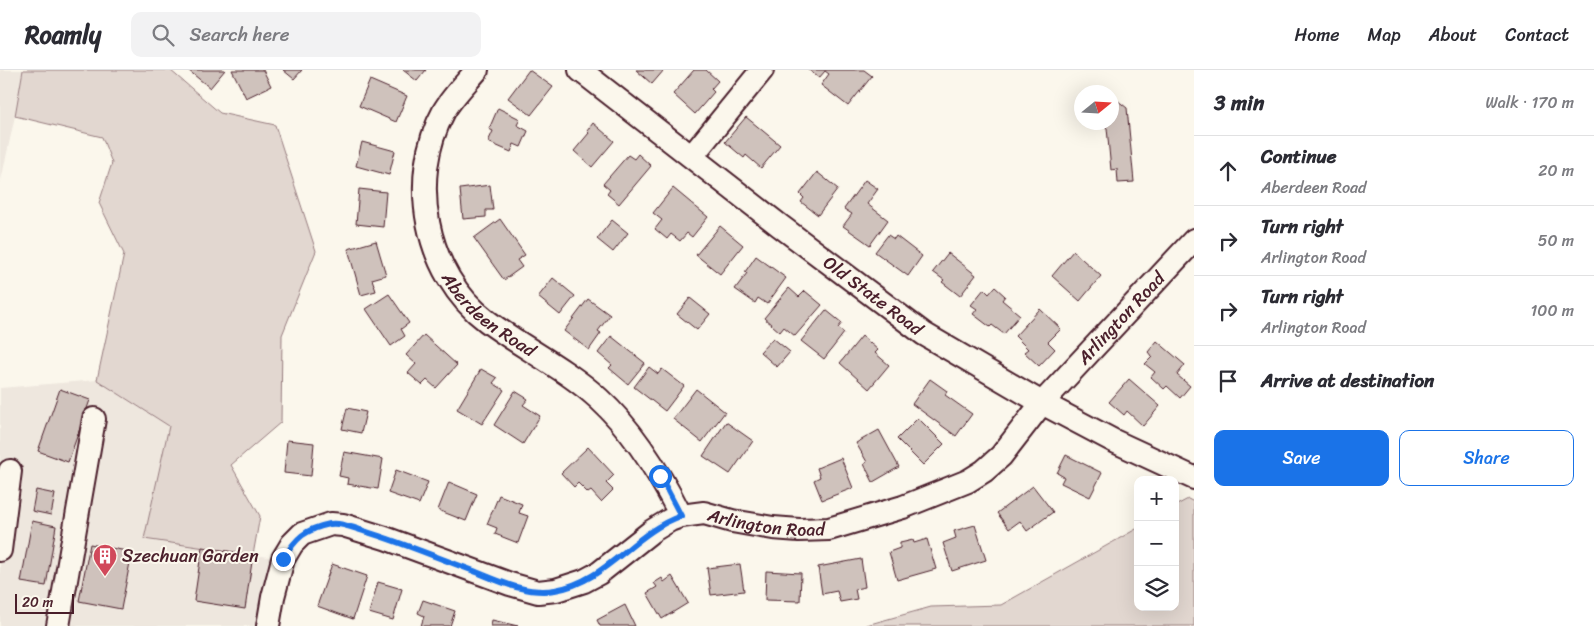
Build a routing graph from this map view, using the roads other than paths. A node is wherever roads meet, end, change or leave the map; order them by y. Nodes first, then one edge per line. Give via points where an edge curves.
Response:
1 (477, 70) edge
2 (580, 70) edge
3 (762, 70) edge
4 (692, 156) junction
5 (1194, 240) edge
6 (1042, 403) junction
7 (94, 419) dead end
8 (10, 471) dead end
9 (1194, 478) edge
10 (681, 516) junction
11 (0, 550) edge
12 (58, 626) edge
13 (268, 626) edge

1 - 10 street, Aberdeen Road via 444,111 428,152 425,200 435,250 467,303 486,320 578,381 600,400 634,437
2 - 4 street, Old State Road
3 - 4 street
4 - 6 street, Old State Road via 924,334
5 - 6 street, Arlington Road
6 - 9 street, Old State Road
6 - 10 street, Arlington Road via 1001,456 984,471 968,482 903,507 822,530 773,528 704,512
7 - 12 street
8 - 11 street
10 - 13 street, Arlington Road via 652,531 584,581 538,592 385,538 331,524 302,534 292,544 283,559

